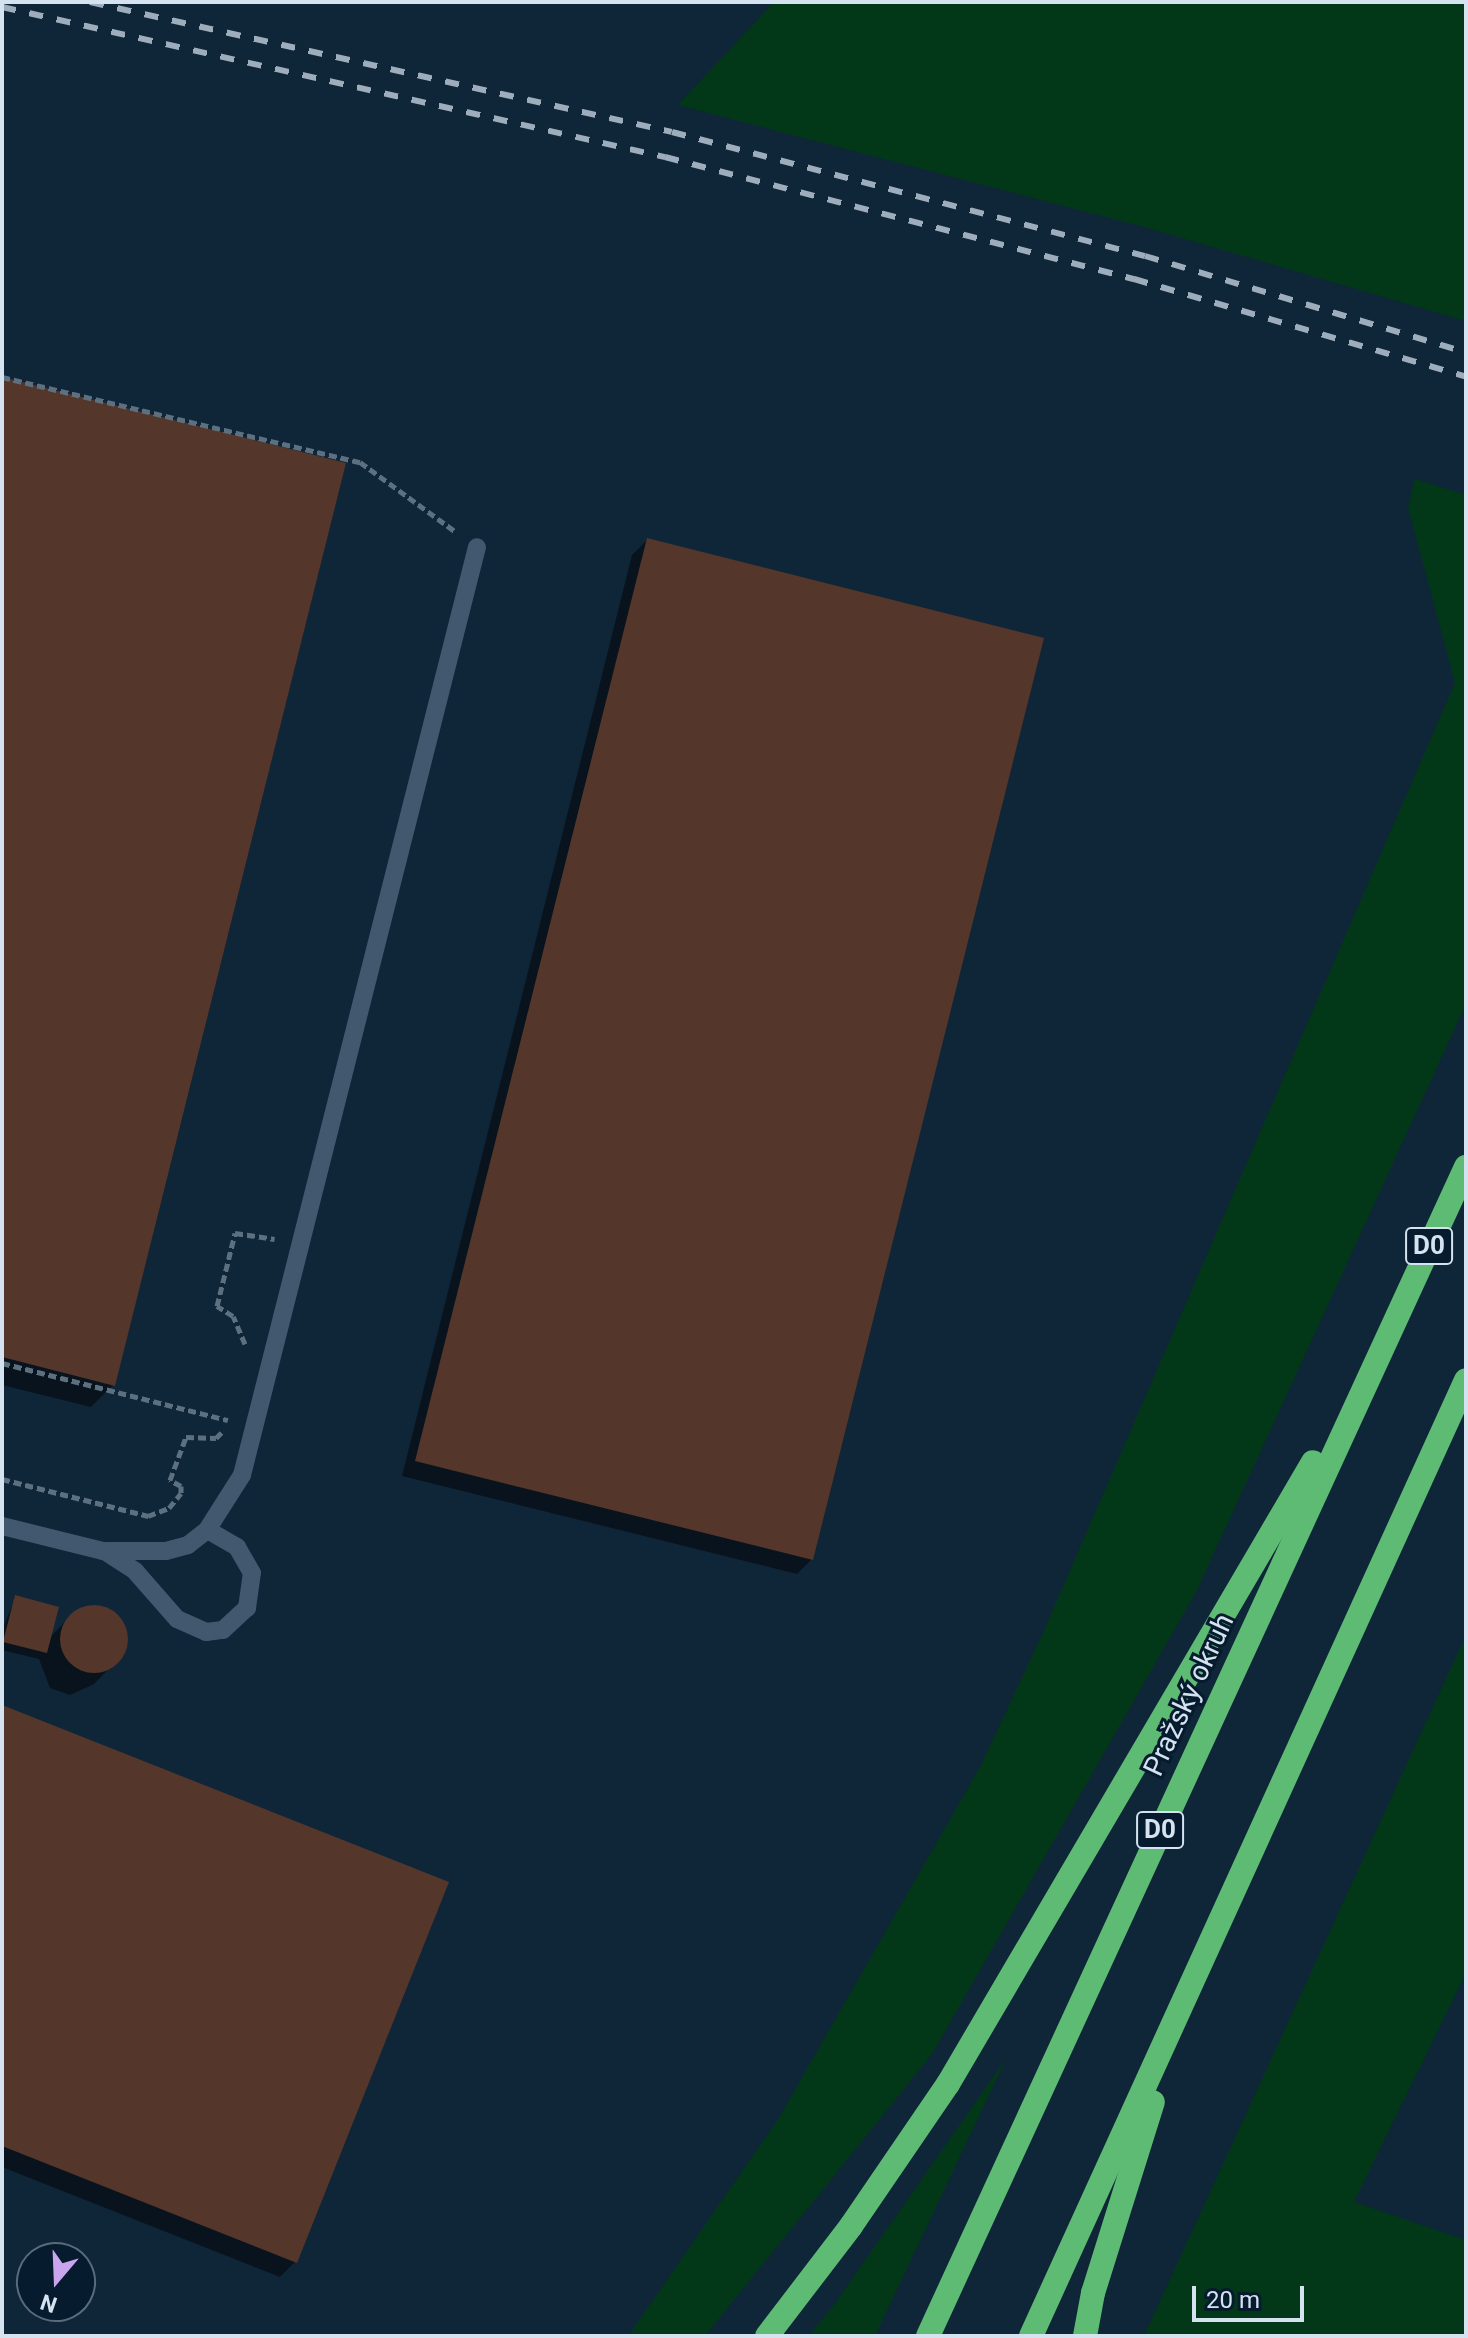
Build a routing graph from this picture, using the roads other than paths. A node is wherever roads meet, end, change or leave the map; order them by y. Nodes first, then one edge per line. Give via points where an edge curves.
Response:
1 (477, 547) road end
2 (1466, 1167) edge
3 (1392, 1325) junction
4 (1466, 1380) edge
5 (2, 1526) edge
6 (207, 1530) junction
7 (103, 1551) junction
8 (1183, 2008) junction
9 (767, 2336) edge
10 (928, 2336) edge
11 (1031, 2336) edge
12 (1085, 2336) edge

1 - 6 lane via 252,1448 242,1475
2 - 3 highway, Pražský okruh / D0
3 - 9 highway via 948,2084 851,2226
3 - 10 highway, Pražský okruh / D0
4 - 8 highway
5 - 7 lane
6 - 7 lane via 188,1545 166,1551
6 - 7 lane via 237,1547 252,1573 247,1608 223,1630 206,1632 177,1619 135,1571
8 - 11 highway
8 - 12 highway via 1093,2293

